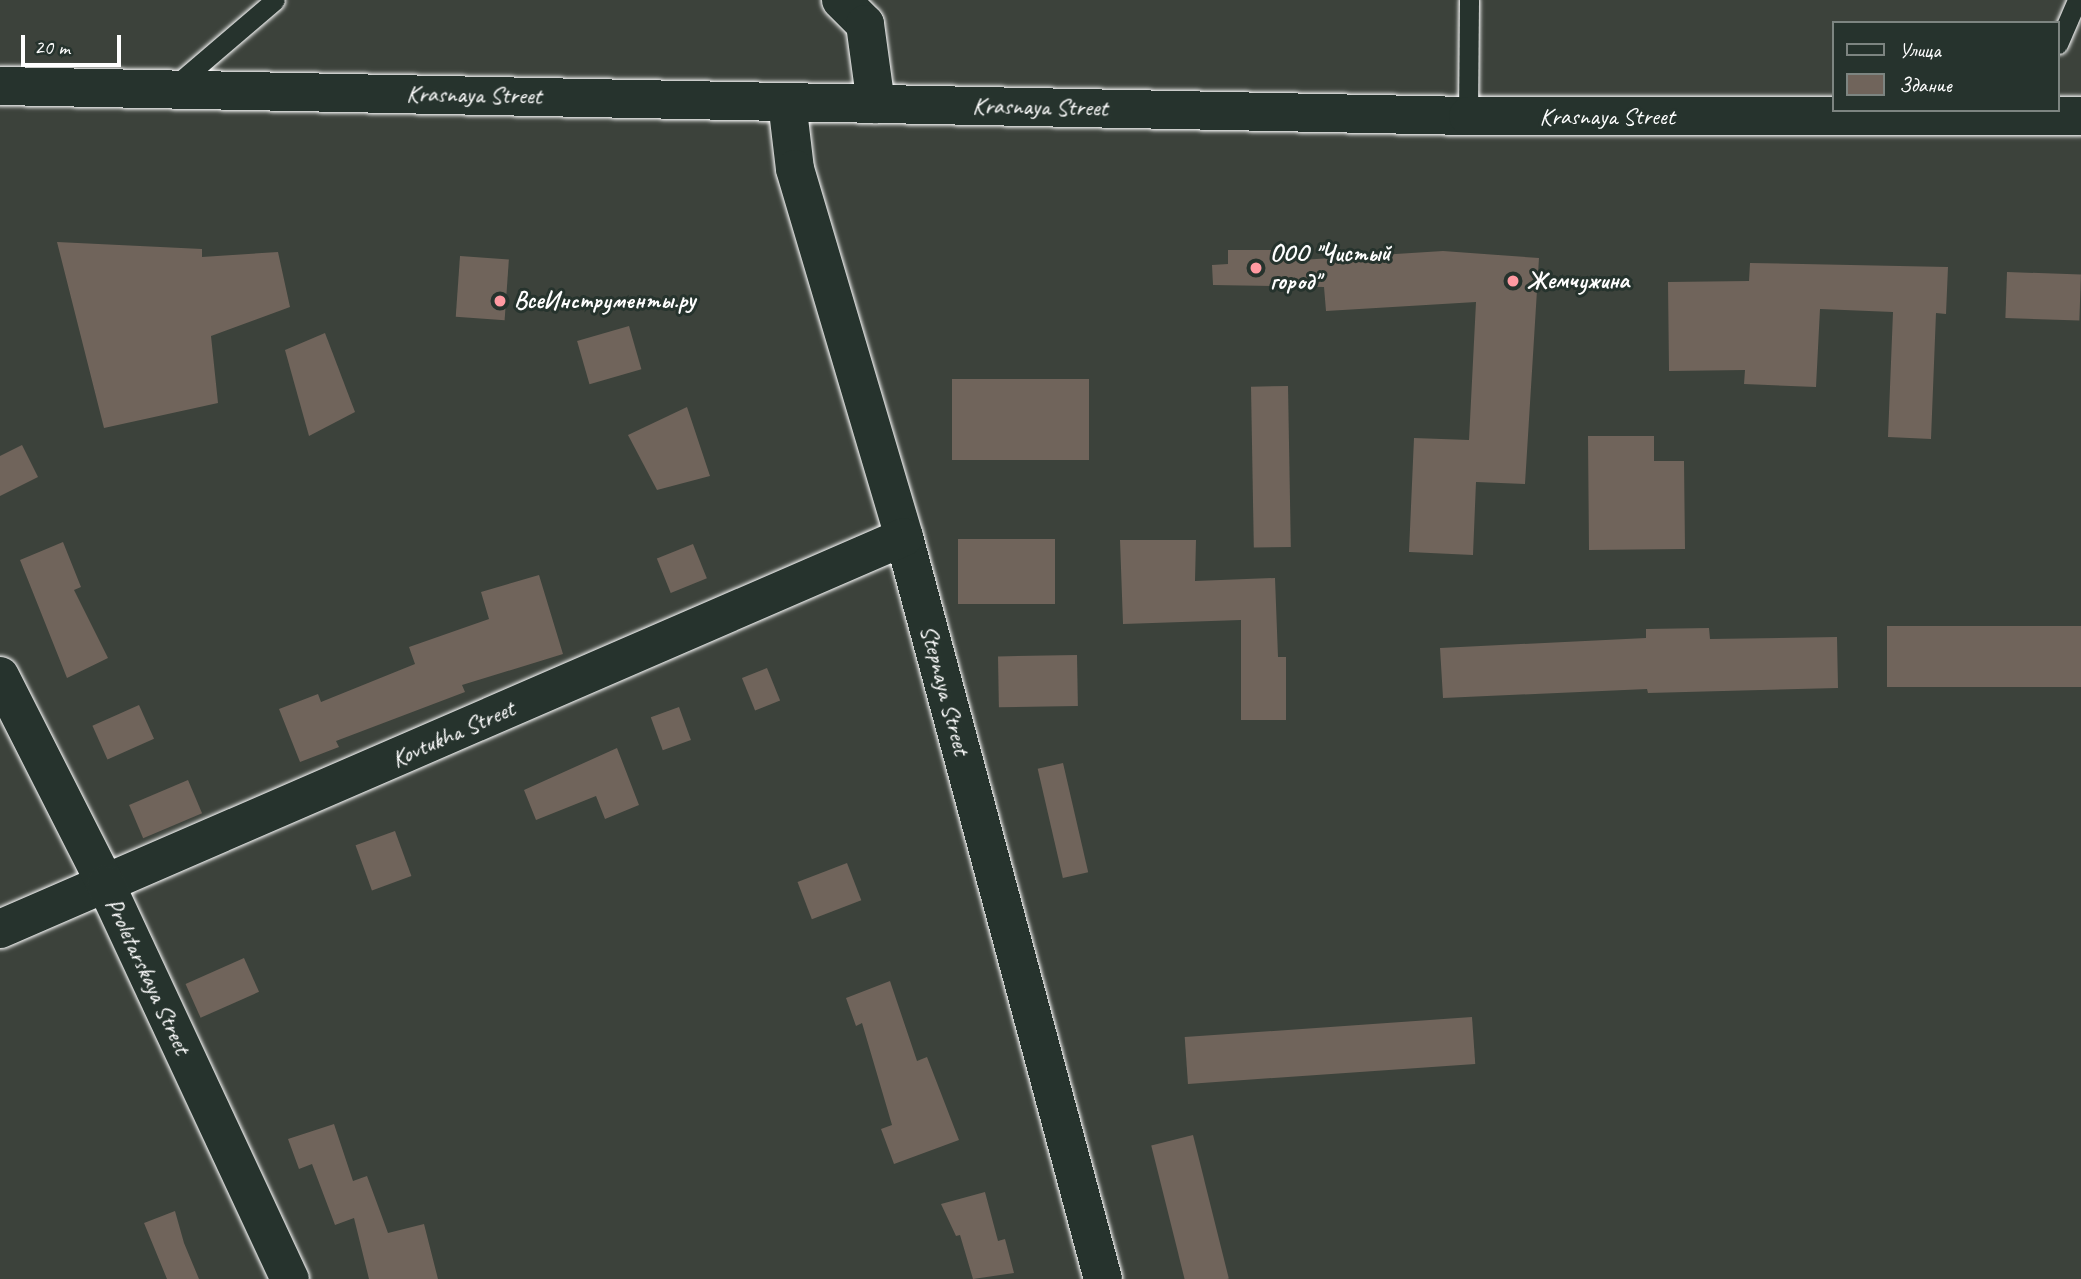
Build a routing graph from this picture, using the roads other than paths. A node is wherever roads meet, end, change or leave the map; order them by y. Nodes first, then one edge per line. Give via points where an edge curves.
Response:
1 (275, 0) edge
2 (841, 0) edge
3 (1469, 0) edge
4 (2077, 0) edge
5 (2060, 39) edge
6 (0, 86) edge
7 (170, 89) junction
8 (787, 102) junction
9 (876, 104) junction
10 (2028, 113) edge
11 (1468, 116) junction
12 (2081, 116) edge
13 (904, 537) junction
14 (0, 676) edge
15 (106, 885) junction
16 (0, 929) edge
17 (290, 1279) edge
18 (1103, 1279) edge

1 - 7 lane
2 - 9 street via 865,24
3 - 11 lane
4 - 5 lane
6 - 7 street, Krasnaya Street
7 - 8 street, Krasnaya Street
8 - 9 street, Krasnaya Street
8 - 13 street, Stepnaya Street via 795,169
9 - 11 street, Krasnaya Street
10 - 11 street, Krasnaya Street
10 - 12 street, Krasnaya Street
13 - 15 street, Kovtukha Street
13 - 18 street, Stepnaya Street
14 - 15 street, Proletarskaya Street
15 - 16 street, Kovtukha Street
15 - 17 street, Proletarskaya Street

